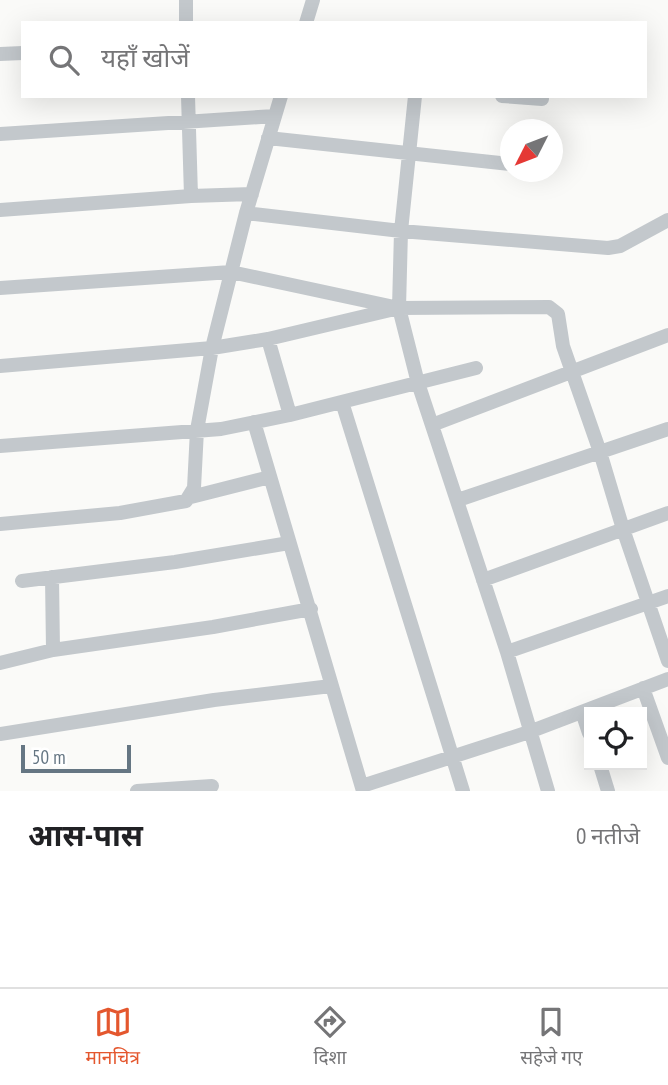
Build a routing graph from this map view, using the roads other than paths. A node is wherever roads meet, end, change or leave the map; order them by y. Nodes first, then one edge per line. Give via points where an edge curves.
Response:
1 (186, 0) edge
2 (313, 0) edge
3 (186, 21) edge
4 (307, 21) edge
5 (21, 52) edge
6 (0, 54) edge
7 (187, 98) edge
8 (280, 98) edge
9 (415, 98) edge
10 (529, 98) edge
11 (542, 99) dead end
12 (275, 116) junction
13 (188, 121) junction
14 (0, 134) edge
15 (268, 138) junction
16 (409, 155) junction
17 (500, 163) edge
18 (252, 194) junction
19 (191, 196) junction
20 (0, 210) edge
21 (246, 213) junction
22 (668, 220) edge
23 (401, 231) junction
24 (231, 272) junction
25 (0, 288) edge
26 (399, 308) junction
27 (668, 335) edge
28 (268, 340) junction
29 (212, 348) junction
30 (0, 366) edge
31 (476, 368) dead end
32 (572, 373) junction
33 (418, 383) junction
34 (342, 402) junction
35 (290, 415) junction
36 (254, 422) junction
37 (432, 425) junction
38 (668, 429) edge
39 (197, 430) junction
40 (0, 446) edge
41 (600, 452) junction
42 (270, 477) junction
43 (191, 497) junction
44 (458, 500) junction
45 (668, 513) edge
46 (0, 524) edge
47 (623, 529) junction
48 (289, 543) junction
49 (52, 577) junction
50 (483, 580) junction
51 (22, 581) dead end
52 (668, 596) edge
53 (649, 603) junction
54 (311, 609) junction
55 (53, 650) junction
56 (507, 652) junction
57 (668, 661) edge
58 (0, 663) edge
59 (668, 679) edge
60 (331, 686) junction
61 (643, 688) junction
62 (582, 712) junction
63 (584, 718) edge
64 (529, 732) junction
65 (0, 734) edge
66 (452, 757) junction
67 (668, 758) edge
68 (602, 770) edge
69 (212, 786) dead end
70 (363, 789) edge
71 (136, 791) edge
72 (463, 791) edge
73 (548, 791) edge
74 (608, 791) edge

1 - 3 street
2 - 4 street
5 - 6 street
7 - 13 street
8 - 12 street
9 - 16 street
10 - 11 street
12 - 13 street
12 - 15 street
13 - 14 street
13 - 19 street
15 - 16 street
15 - 18 street
16 - 17 street
16 - 23 street
18 - 19 street
18 - 21 street
19 - 20 street
21 - 23 street
21 - 24 street
22 - 23 street via 620,246 608,247
23 - 26 street
24 - 25 street
24 - 26 street
24 - 29 street
26 - 28 street
26 - 32 street via 549,307 558,314
26 - 33 street
27 - 32 street
28 - 29 street
28 - 35 street
29 - 30 street
29 - 39 street
31 - 33 street
32 - 37 street
32 - 41 street
33 - 34 street
33 - 37 street
34 - 35 street
34 - 66 street
35 - 36 street
36 - 39 street
36 - 42 street
37 - 44 street
38 - 41 street
39 - 40 street
39 - 43 street
41 - 44 street
41 - 47 street
42 - 43 street
42 - 48 street
43 - 46 street via 120,513
44 - 50 street
45 - 47 street
47 - 50 street
47 - 53 street
48 - 49 street
48 - 54 street
49 - 51 street
49 - 55 street
50 - 56 street
52 - 53 street
53 - 56 street
53 - 57 street
54 - 55 street
54 - 60 street
55 - 58 street
56 - 64 street
59 - 61 street
60 - 65 street
60 - 70 street
61 - 62 street
61 - 67 street
62 - 63 street
62 - 64 street
64 - 66 street
64 - 73 street
66 - 70 street
66 - 72 street
68 - 74 street
69 - 71 street

